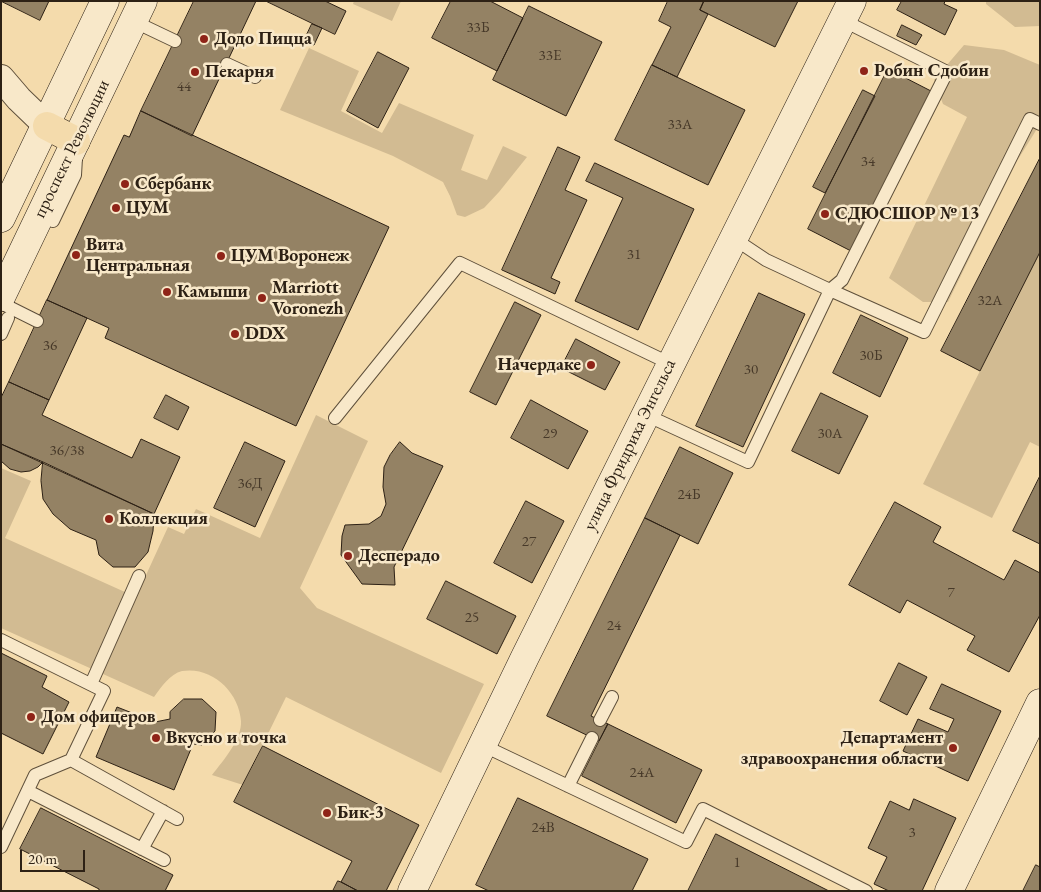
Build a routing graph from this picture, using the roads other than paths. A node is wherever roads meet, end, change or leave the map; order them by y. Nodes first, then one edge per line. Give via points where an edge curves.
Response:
1 (105, 1) edge
2 (847, 10) edge
3 (138, 11) edge
4 (175, 41) dead end
5 (227, 64) dead end
6 (1, 78) edge
7 (255, 78) dead end
8 (1040, 124) edge
9 (46, 126) junction
10 (76, 141) junction
11 (1, 218) edge
12 (47, 231) dead end
13 (734, 238) junction
14 (830, 290) junction
15 (1, 303) edge
16 (5, 308) edge
17 (37, 321) dead end
18 (1, 334) edge
19 (671, 364) junction
20 (646, 415) junction
21 (334, 418) dead end
22 (139, 576) dead end
23 (1, 640) edge
24 (91, 684) junction
25 (612, 697) dead end
26 (1040, 703) edge
27 (600, 720) dead end
28 (592, 738) dead end
29 (482, 745) junction
30 (71, 760) junction
31 (568, 786) junction
32 (28, 791) junction
33 (163, 811) junction
34 (177, 819) dead end
35 (1, 847) edge
36 (142, 849) junction
37 (164, 860) dead end
38 (412, 891) edge
39 (866, 891) edge
40 (949, 891) edge

1 - 9 street, проспект Революции
2 - 13 street, улица Фридриха Энгельса
2 - 14 lane via 947,72 842,280
3 - 4 lane
3 - 10 street, проспект Революции
5 - 7 lane
6 - 9 street
8 - 14 lane via 1030,119 924,332
9 - 10 main road
9 - 11 street, проспект Революции
10 - 12 lane via 75,175
10 - 16 street, проспект Революции
13 - 14 lane via 766,260
13 - 19 street, улица Фридриха Энгельса
14 - 20 lane via 748,462
15 - 17 lane
16 - 18 lane
19 - 20 street, улица Фридриха Энгельса
19 - 21 lane via 460,264
20 - 29 street, улица Фридриха Энгельса
22 - 24 lane
23 - 24 lane
24 - 30 lane via 104,691
25 - 27 lane
26 - 40 street
28 - 31 lane
29 - 31 lane
29 - 38 street, улица Фридриха Энгельса
30 - 32 lane via 35,775
30 - 33 lane
31 - 39 lane via 686,842 703,809
32 - 35 lane
32 - 36 lane
33 - 34 lane
33 - 36 lane
36 - 37 lane

